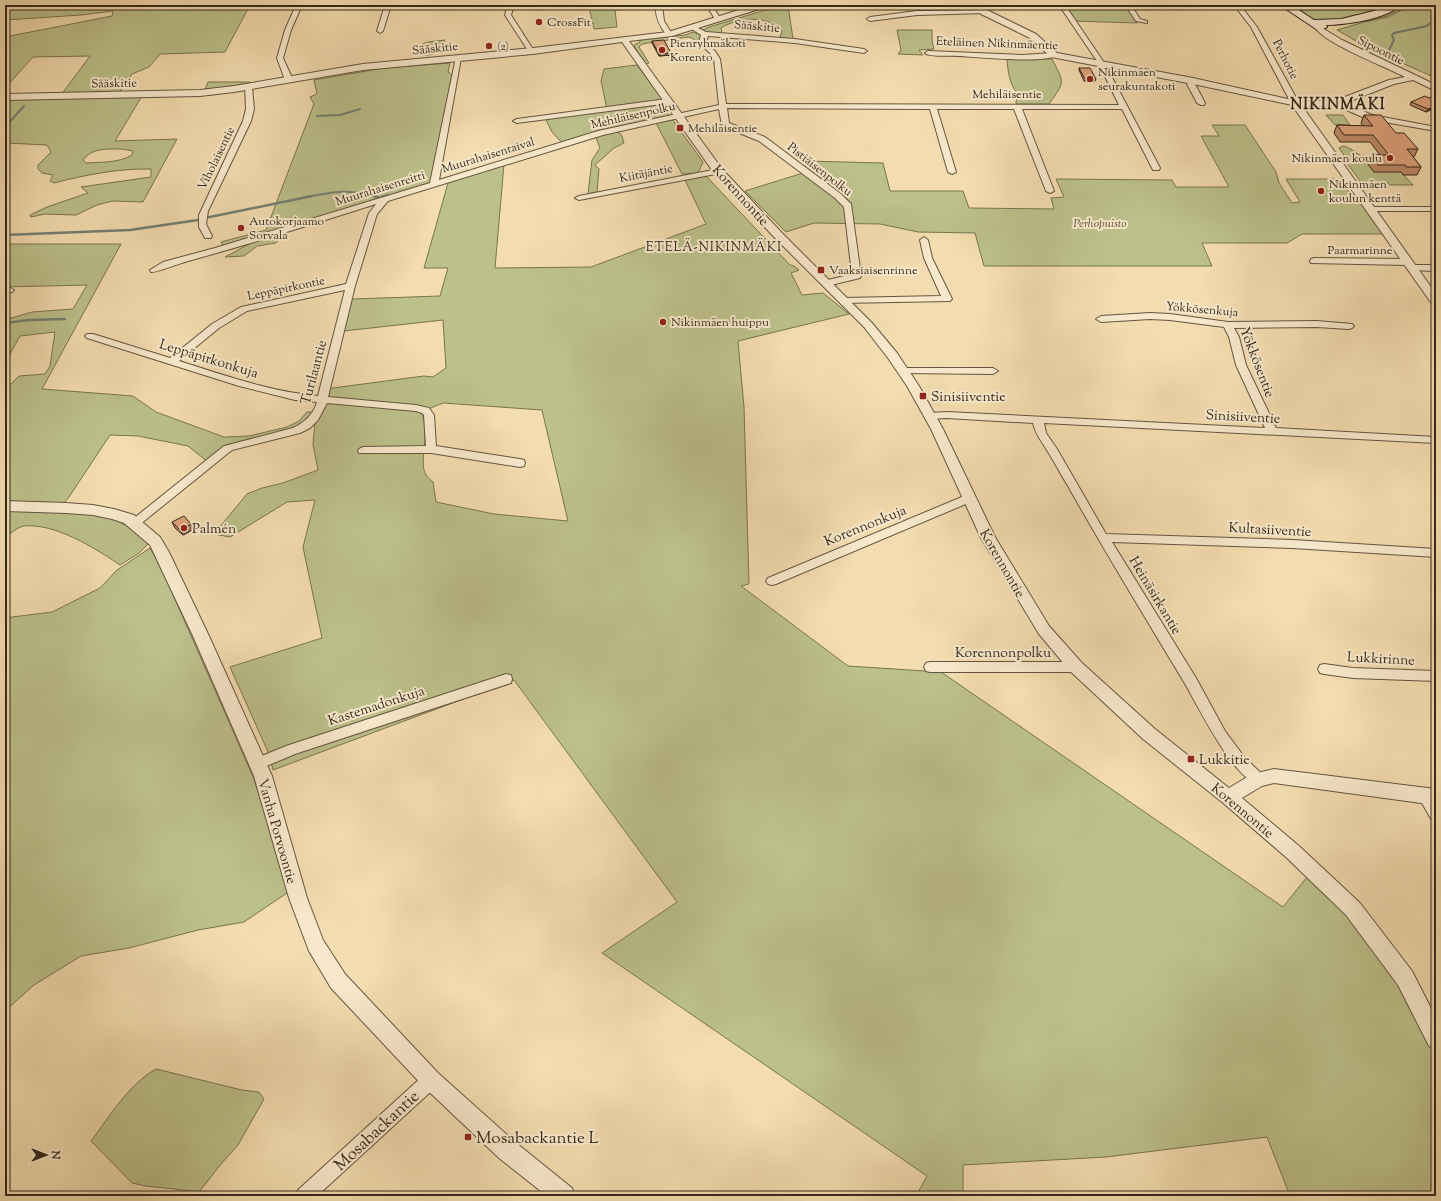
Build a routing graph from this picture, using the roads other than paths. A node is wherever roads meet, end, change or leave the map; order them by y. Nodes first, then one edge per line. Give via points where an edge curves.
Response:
1 (299, 5) edge
2 (388, 5) edge
3 (511, 5) edge
4 (658, 5) edge
5 (709, 5) edge
6 (763, 5) edge
7 (978, 5) edge
8 (1062, 5) edge
9 (1128, 5) edge
10 (1237, 5) edge
11 (1285, 5) edge
12 (1395, 5) edge
13 (984, 12) junction
14 (717, 18) junction
15 (870, 19) dead end
16 (1145, 22) dead end
17 (1315, 26) junction
18 (692, 27) junction
19 (380, 31) dead end
20 (668, 34) junction
21 (705, 34) junction
22 (624, 40) junction
23 (864, 50) dead end
24 (531, 51) junction
25 (928, 53) dead end
26 (1054, 55) junction
27 (458, 58) junction
28 (1102, 64) junction
29 (1409, 75) junction
30 (290, 80) junction
31 (1193, 81) junction
32 (1436, 84) edge
33 (248, 87) junction
34 (1436, 88) edge
35 (5, 97) edge
36 (668, 101) junction
37 (1200, 103) dead end
38 (1295, 103) junction
39 (1338, 103) junction
40 (722, 106) junction
41 (933, 106) junction
42 (1017, 106) junction
43 (1123, 107) junction
44 (679, 116) junction
45 (517, 121) dead end
46 (1436, 129) edge
47 (549, 149) joint
48 (1156, 168) dead end
49 (718, 171) junction
50 (952, 172) dead end
51 (434, 184) junction
52 (1050, 191) dead end
53 (579, 198) dead end
54 (384, 200) junction
55 (1370, 209) junction
56 (1436, 209) edge
57 (208, 236) dead end
58 (924, 240) dead end
59 (1314, 261) dead end
60 (1409, 265) junction
61 (1436, 268) edge
62 (154, 270) dead end
63 (827, 283) junction
64 (350, 286) junction
65 (844, 301) junction
66 (1436, 302) edge
67 (1100, 319) dead end
68 (1228, 325) junction
69 (1349, 326) dead end
70 (90, 336) dead end
71 (172, 361) junction
72 (992, 371) dead end
73 (904, 372) junction
74 (323, 398) junction
75 (930, 416) junction
76 (1038, 421) junction
77 (1272, 432) junction
78 (1436, 440) edge
79 (431, 449) junction
80 (363, 451) dead end
81 (520, 463) dead end
82 (969, 498) junction
83 (5, 506) edge
84 (134, 523) junction
85 (1103, 538) junction
86 (1436, 553) edge
87 (772, 581) dead end
88 (930, 667) dead end
89 (1076, 667) junction
90 (1324, 669) dead end
91 (1436, 676) edge
92 (506, 679) dead end
93 (257, 764) junction
94 (1258, 779) junction
95 (1228, 797) junction
96 (1431, 797) edge
97 (1436, 815) edge
98 (1436, 1039) edge
99 (431, 1080) junction
100 (304, 1196) edge
101 (564, 1196) edge

1 - 30 street via 280,58
2 - 19 street
3 - 24 street via 508,15
4 - 20 street via 659,18
5 - 14 street
6 - 14 street
7 - 13 street
8 - 28 street
9 - 16 street via 1138,20
10 - 38 street, Perhotie via 1254,27
11 - 17 main road, Sipoontie
12 - 17 main road via 1389,10 1329,26
13 - 15 street via 917,13
13 - 26 street via 1033,36
14 - 18 street
17 - 29 street, Sipoontie via 1339,42
18 - 20 street, Sääskitie
18 - 21 street, Sääskitie
20 - 22 street, Sääskitie
21 - 23 street, Sääskitie via 795,41
21 - 40 street via 702,43 716,58
22 - 24 street, Sääskitie
22 - 36 street, Korennontie
24 - 27 street, Sääskitie
25 - 26 street, Eteläinen Nikinmäentie
26 - 28 street, Eteläinen Nikinmäentie
27 - 30 street, Sääskitie via 352,69
27 - 51 street, Muurahaisenreitti
28 - 31 street, Eteläinen Nikinmäentie
28 - 43 street
29 - 32 street, Sipoontie
29 - 34 street, Sipoontie
29 - 39 street, Eteläinen Nikinmäentie
30 - 33 street, Sääskitie
31 - 37 street via 1192,88
31 - 38 street, Eteläinen Nikinmäentie
33 - 35 street, Sääskitie via 200,93
33 - 57 street, Viholaisentie via 250,109 247,121 201,220
36 - 44 street, Korennontie
36 - 45 street
38 - 39 street, Eteläinen Nikinmäentie
38 - 55 street, Perhotie
39 - 46 street via 1370,117
40 - 41 street, Mehiläisentie
40 - 44 street, Mehiläisenpolku
40 - 63 street, Pistiäisenpolku via 725,124 762,139 848,206 857,276
41 - 42 street, Mehiläisentie
41 - 50 street
42 - 43 street, Mehiläisentie
42 - 52 street
43 - 48 street
44 - 47 street, Mehiläisenpolku via 601,133
44 - 49 street, Korennontie
47 - 51 street, Muurahaisentaival
49 - 53 street, Kiitäjäntie
49 - 63 street, Korennontie
51 - 54 street, Muurahaisenreitti
54 - 62 street, Muurahaisenreitti via 166,264
54 - 64 street, Turilaantie via 373,212
55 - 56 street
55 - 60 street, Perhotie
58 - 65 street via 928,258 947,300
59 - 60 street, Paarmarinne
60 - 61 street, Paarmarinne
60 - 66 street, Perhotie
63 - 65 street, Korennontie
64 - 71 street, Leppäpirkontie via 244,309 230,315
64 - 74 street, Turilaantie
65 - 73 street, Korennontie via 868,325
67 - 68 street, Yökkösenkuja via 1150,316
68 - 69 street, Yökkösenkuja
68 - 77 street, Yökkösentie via 1241,365
70 - 71 street, Leppäpirkonkuja
71 - 74 street, Leppäpirkonkuja via 243,384 291,396
72 - 73 street
73 - 75 street, Korennontie
74 - 79 street, Leppäpirkonkuja via 425,410 429,415
74 - 84 street, Turilaantie via 314,419 299,429 228,448
75 - 76 street, Sinisiiventie
75 - 82 street, Korennontie
76 - 77 street, Sinisiiventie
76 - 85 street, Heinäsirkantie via 1041,434 1052,448
77 - 78 street, Sinisiiventie
79 - 80 street
79 - 81 street
82 - 87 street, Korennonkuja
82 - 89 street, Korennontie via 988,538 1019,591 1044,630
83 - 84 street, Vanha Porvoontie via 92,510 114,514
84 - 93 street, Vanha Porvoontie via 154,540 162,552
85 - 86 street, Kultasiiventie via 1293,544
85 - 94 street, Heinäsirkantie via 1191,682 1220,735 1240,762
88 - 89 street, Korennonpolku
89 - 95 street, Korennontie via 1149,734
90 - 91 street, Lukkirinne via 1353,673
92 - 93 street, Kastemadonkuja via 291,750
93 - 99 street, Vanha Porvoontie via 263,776 298,898 316,945 338,981
94 - 95 street
94 - 96 street via 1274,776
95 - 98 street, Korennontie via 1293,852 1353,909 1405,978
96 - 97 street
99 - 100 street, Mosabackantie
99 - 101 street, Vanha Porvoontie via 507,1150

